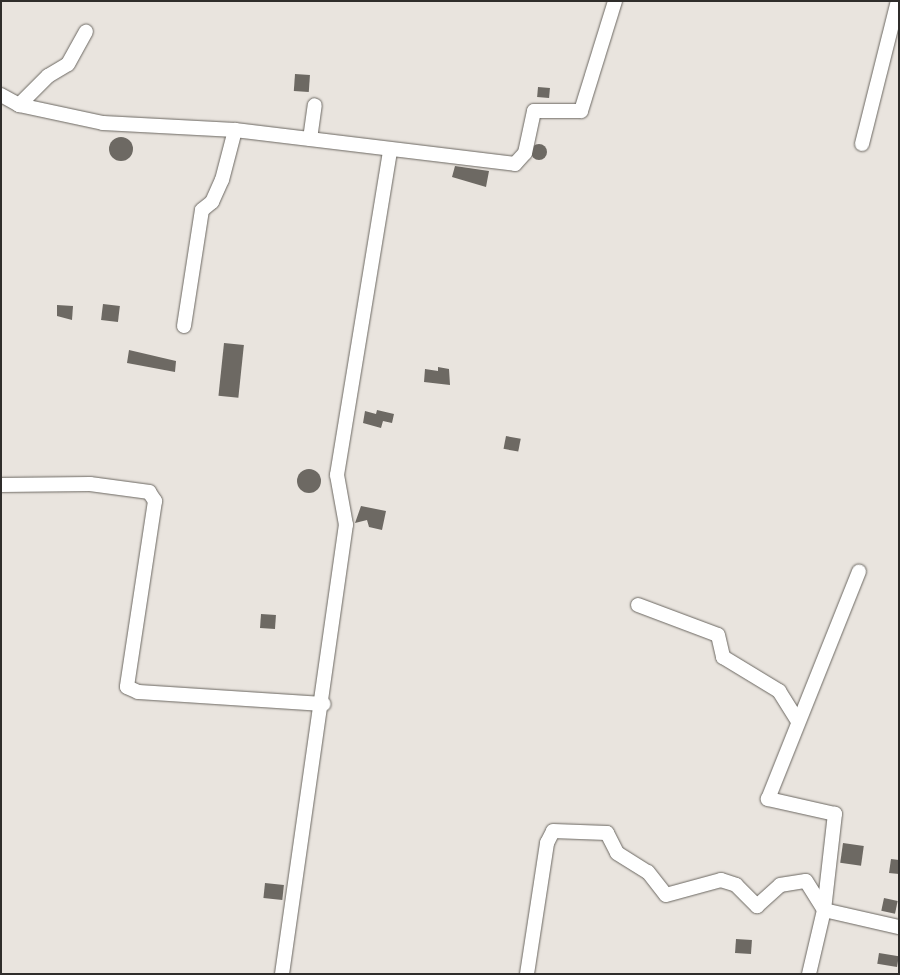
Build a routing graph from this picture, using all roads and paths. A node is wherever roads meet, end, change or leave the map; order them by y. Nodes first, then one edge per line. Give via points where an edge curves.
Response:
1 (615, 1) edge
2 (898, 1) edge
3 (86, 32) dead end
4 (1, 95) edge
5 (19, 105) junction
6 (315, 105) dead end
7 (235, 130) junction
8 (310, 139) junction
9 (862, 144) dead end
10 (390, 151) junction
11 (184, 326) dead end
12 (1, 485) edge
13 (859, 572) dead end
14 (638, 606) dead end
15 (324, 704) junction
16 (798, 722) junction
17 (824, 910) junction
18 (899, 927) edge
19 (282, 974) edge
20 (528, 974) edge
21 (809, 974) edge

1 - 10 street via 581,110 534,112 525,153 515,164
2 - 9 street
3 - 5 street via 68,64 48,76
4 - 5 street
5 - 7 street via 103,123
6 - 8 street
7 - 8 street
7 - 11 street via 222,180 212,202 202,210
8 - 10 street
10 - 15 street via 337,475 346,525
12 - 15 street via 90,484 148,492 155,501 127,687 138,692
13 - 16 street
14 - 16 street via 718,635 723,658 779,692
15 - 19 street
16 - 17 street via 768,798 835,814
17 - 18 street
17 - 20 street via 806,881 780,885 758,906 736,885 721,880 666,895 648,872 617,854 607,833 553,831
17 - 21 street

